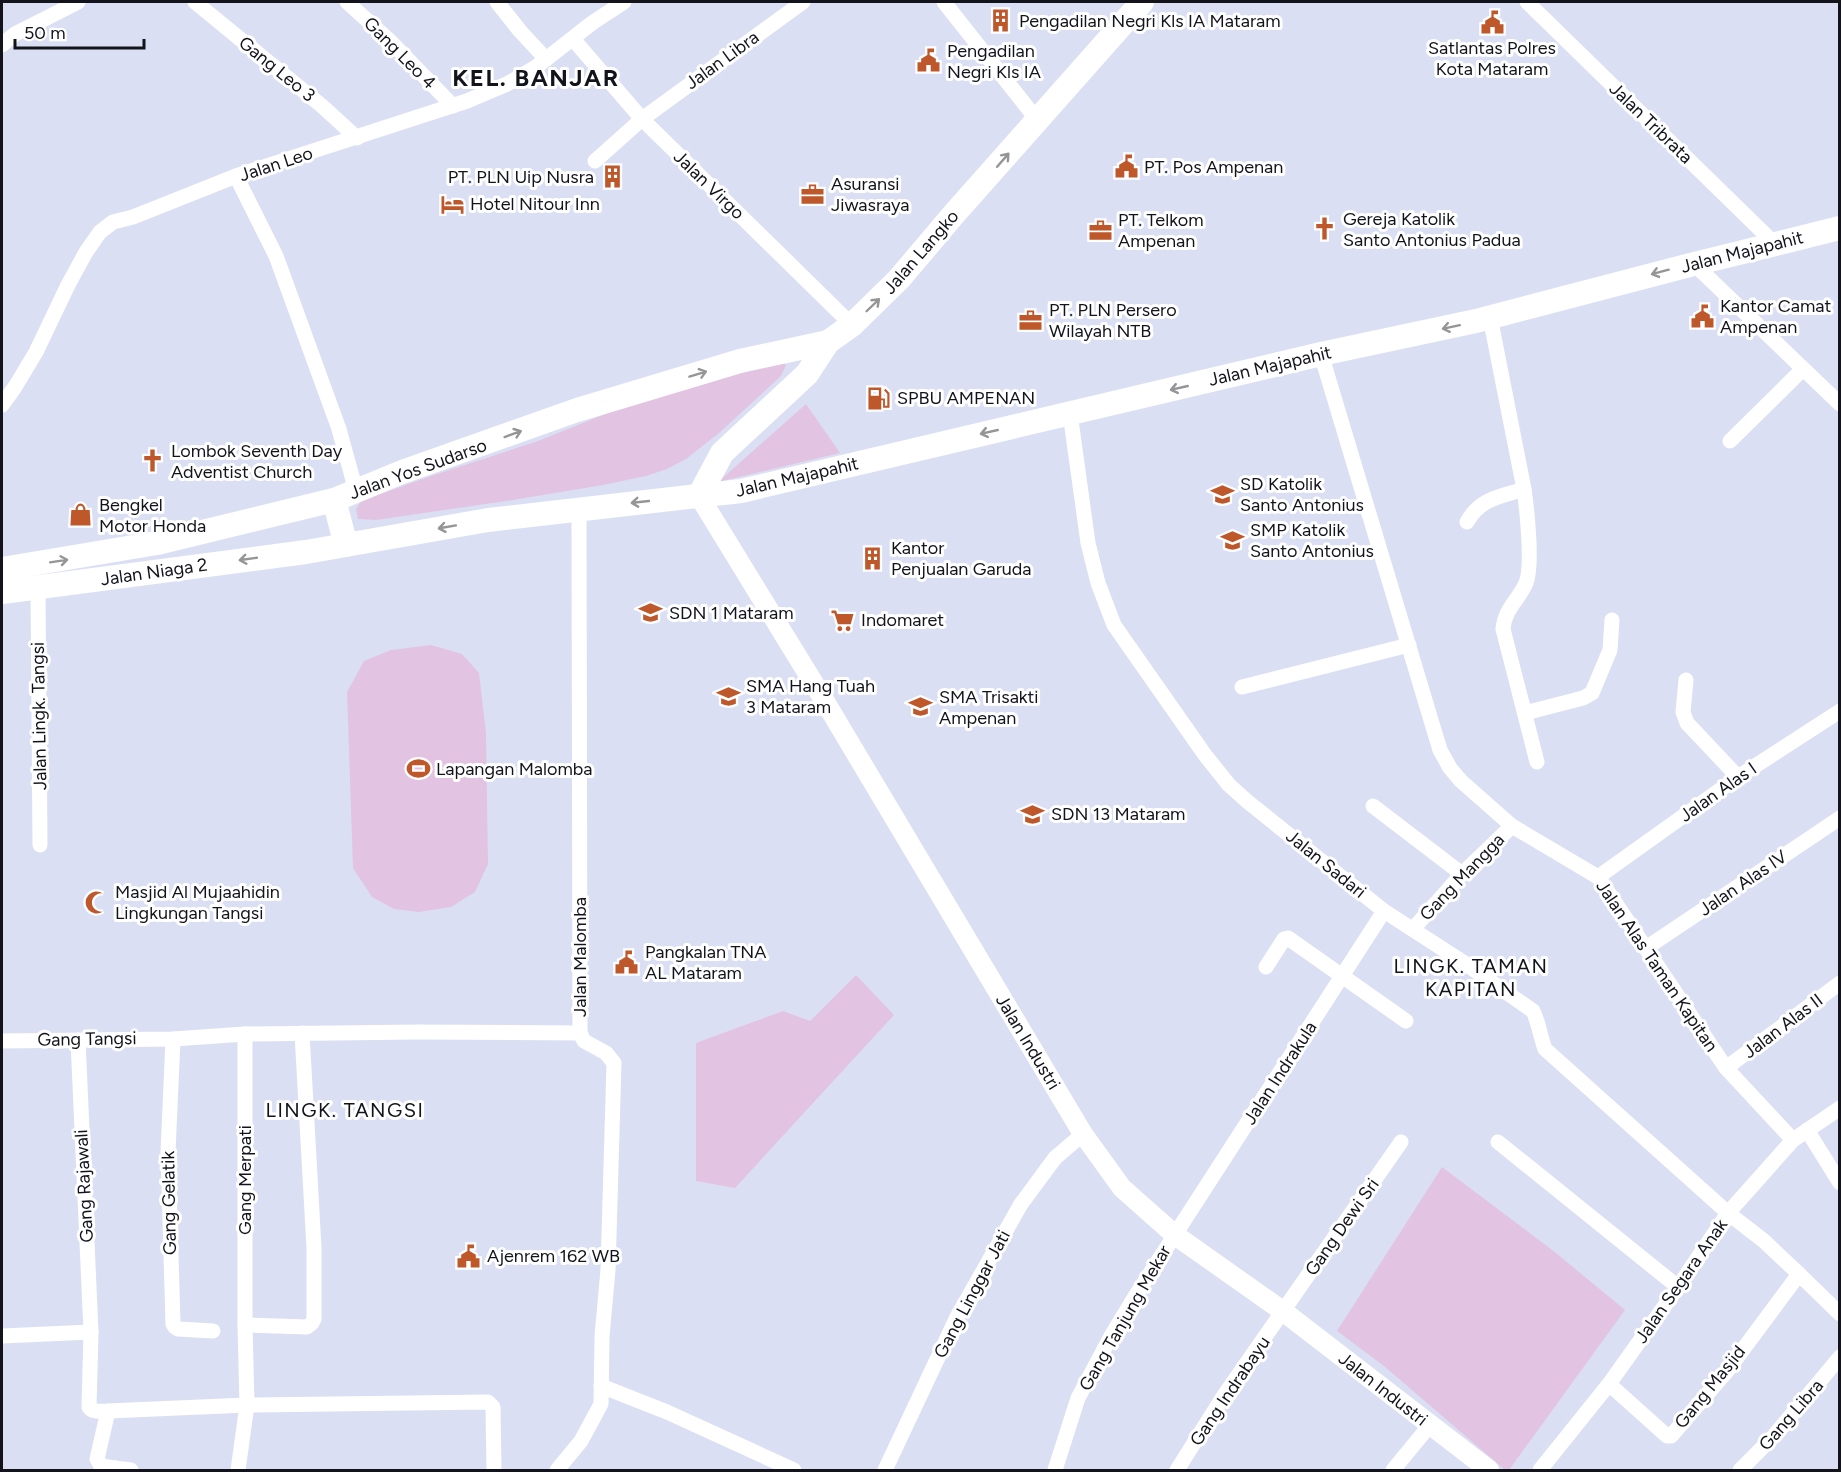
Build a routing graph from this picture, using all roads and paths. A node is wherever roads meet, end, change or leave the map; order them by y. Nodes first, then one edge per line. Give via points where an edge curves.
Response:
1 (78, 2) edge
2 (195, 2) edge
3 (347, 2) edge
4 (497, 2) edge
5 (624, 2) edge
6 (803, 2) edge
7 (944, 2) edge
8 (1142, 2) edge
9 (1527, 2) edge
10 (573, 39) junction
11 (2, 45) edge
12 (546, 59) junction
13 (453, 106) junction
14 (642, 119) junction
15 (1038, 120) junction
16 (357, 138) junction
17 (595, 161) dead end
18 (236, 176) junction
19 (1839, 228) edge
20 (1775, 244) junction
21 (1694, 264) junction
22 (1490, 317) junction
23 (852, 325) junction
24 (828, 342) junction
25 (1321, 354) junction
26 (1803, 369) junction
27 (1839, 404) edge
28 (2, 405) edge
29 (1070, 413) junction
30 (1730, 441) dead end
31 (1524, 489) junction
32 (356, 490) junction
33 (699, 496) junction
34 (334, 500) junction
35 (579, 508) junction
36 (1467, 522) dead end
37 (346, 545) junction
38 (2, 569) edge
39 (38, 587) junction
40 (2, 592) edge
41 (1612, 620) dead end
42 (1408, 645) junction
43 (1686, 680) dead end
44 (1242, 687) dead end
45 (1839, 711) edge
46 (1525, 713) junction
47 (1537, 762) dead end
48 (1738, 777) junction
49 (1372, 806) dead end
50 (1839, 818) edge
51 (1512, 826) junction
52 (40, 845) dead end
53 (1462, 874) junction
54 (1598, 877) junction
55 (1384, 911) junction
56 (1413, 929) junction
57 (1646, 948) junction
58 (1266, 967) dead end
59 (1342, 976) junction
60 (1839, 983) edge
61 (1406, 1021) dead end
62 (302, 1033) junction
63 (580, 1033) junction
64 (245, 1034) junction
65 (173, 1039) junction
66 (78, 1040) junction
67 (2, 1041) edge
68 (1726, 1068) junction
69 (1839, 1107) edge
70 (1807, 1130) junction
71 (1083, 1134) junction
72 (1793, 1140) junction
73 (1401, 1142) dead end
74 (1498, 1142) dead end
75 (1839, 1183) edge
76 (1728, 1213) junction
77 (1175, 1235) junction
78 (1799, 1274) junction
79 (1678, 1287) junction
80 (1284, 1312) junction
81 (1839, 1314) edge
82 (245, 1325) junction
83 (213, 1331) dead end
84 (91, 1332) junction
85 (2, 1336) edge
86 (1839, 1357) edge
87 (1609, 1384) junction
88 (601, 1386) junction
89 (247, 1405) junction
90 (108, 1411) junction
91 (1430, 1425) junction
92 (114, 1469) edge
93 (131, 1470) edge
94 (238, 1470) edge
95 (494, 1470) edge
96 (557, 1470) edge
97 (794, 1470) edge
98 (885, 1470) edge
99 (1055, 1470) edge
100 (1178, 1470) edge
101 (1393, 1470) edge
102 (1489, 1470) edge
103 (1540, 1470) edge
104 (1740, 1470) edge

1 - 11 street via 15,34
2 - 16 street, Gang Leo 3
3 - 13 street, Gang Leo 4
4 - 12 street
5 - 10 street, Jalan Leo
6 - 14 street, Jalan Libra
7 - 15 street
8 - 15 main road, Jalan Langko
9 - 20 street, Jalan Tribrata
10 - 12 street, Jalan Leo
10 - 14 street, Jalan Virgo
12 - 13 street, Jalan Leo via 507,84
13 - 16 street, Jalan Leo
14 - 17 street, Jalan Libra
14 - 23 street, Jalan Virgo
23 -> 15 main road, Jalan Langko via 899,279
16 - 18 street, Jalan Leo
18 - 28 street, Jalan Leo via 113,222 100,232 68,285 36,352
18 - 32 street via 280,267 336,419
19 - 20 main road, Jalan Majapahit
20 - 21 main road, Jalan Majapahit
21 -> 22 main road, Jalan Majapahit
21 - 26 street
22 -> 25 main road, Jalan Majapahit
22 - 31 street
23 - 24 main road, Jalan Langko
32 -> 24 main road, Jalan Yos Sudarso via 577,410 740,361
24 - 33 main road, Jalan Langko via 807,374 722,453
25 -> 29 main road, Jalan Majapahit
25 - 42 street, Jalan Alas Taman Kapitan
26 - 27 street
26 - 30 street
29 -> 33 main road, Jalan Majapahit via 741,491
29 - 55 street, Jalan Sadari via 1088,543 1114,625 1229,786
31 - 36 street via 1485,501
31 - 46 street via 1528,574 1525,586 1507,610 1503,629
32 - 34 main road, Jalan Yos Sudarso
33 -> 35 main road
33 - 71 street, Jalan Industri
34 - 37 main road
38 -> 34 main road, Jalan Yos Sudarso via 157,543
35 -> 37 main road
35 - 63 street, Jalan Malomba
37 -> 39 main road, Jalan Niaga 2
39 - 40 main road, Jalan Niaga 2
39 - 52 street, Jalan Lingk. Tangsi
41 - 46 street via 1610,650 1592,693
42 - 44 street
42 - 51 street, Jalan Alas Taman Kapitan via 1449,768
43 - 48 street via 1683,712 1687,723
45 - 48 street, Jalan Alas I
46 - 47 street
48 - 54 street, Jalan Alas I
49 - 53 street
50 - 57 street, Jalan Alas IV
51 - 53 street, Gang Mangga
51 - 54 street, Jalan Alas Taman Kapitan
53 - 56 street, Gang Mangga
54 - 57 street, Jalan Alas Taman Kapitan
55 - 56 street, Jalan Sadari
55 - 59 street, Jalan Indrakula
56 - 76 street, Jalan Sadari via 1533,1011 1545,1049
57 - 68 street, Jalan Alas Taman Kapitan
58 - 59 street via 1288,938
59 - 61 street
59 - 77 street, Jalan Indrakula
60 - 68 street, Jalan Alas II
62 - 63 street, Jalan Malomba
62 - 64 street, Jalan Malomba
62 - 82 street via 314,1319 307,1327
63 - 88 street via 584,1041 606,1053 614,1063
64 - 65 street, Jalan Malomba
64 - 82 street, Gang Merpati
65 - 66 street, Gang Tangsi
65 - 83 street, Gang Gelatik via 168,1152 173,1324 178,1329
66 - 67 street, Gang Tangsi
66 - 84 street, Gang Rajawali
68 - 72 street, Jalan Alas Taman Kapitan
69 - 70 street, Jalan Segara Anak
70 - 72 street, Jalan Segara Anak
70 - 75 street
71 - 77 street, Jalan Industri via 1122,1188
71 - 98 street, Gang Linggar Jati via 1055,1158 1021,1204 957,1317
72 - 76 street, Jalan Segara Anak
73 - 80 street, Gang Dewi Sri
74 - 79 street
76 - 78 street
76 - 79 street, Jalan Segara Anak
77 - 80 street, Jalan Industri
77 - 99 street, Gang Tanjung Mekar via 1125,1312 1078,1398
78 - 81 street
78 - 87 street, Gang Masjid via 1671,1436
79 - 87 street, Jalan Segara Anak
80 - 91 street, Jalan Industri
80 - 100 street, Gang Indrabayu
82 - 89 street, Gang Merpati
84 - 85 street
84 - 90 street, Gang Rajawali via 89,1407
86 - 104 street, Gang Libra via 1779,1431
87 - 103 street, Jalan Segara Anak
88 - 96 street via 601,1404 594,1419
88 - 97 street
89 - 90 street
89 - 94 street, Gang Merpati
89 - 95 street via 488,1402 493,1407
90 - 92 street via 97,1459 101,1466
91 - 101 street
91 - 102 street, Jalan Industri
92 - 93 street

